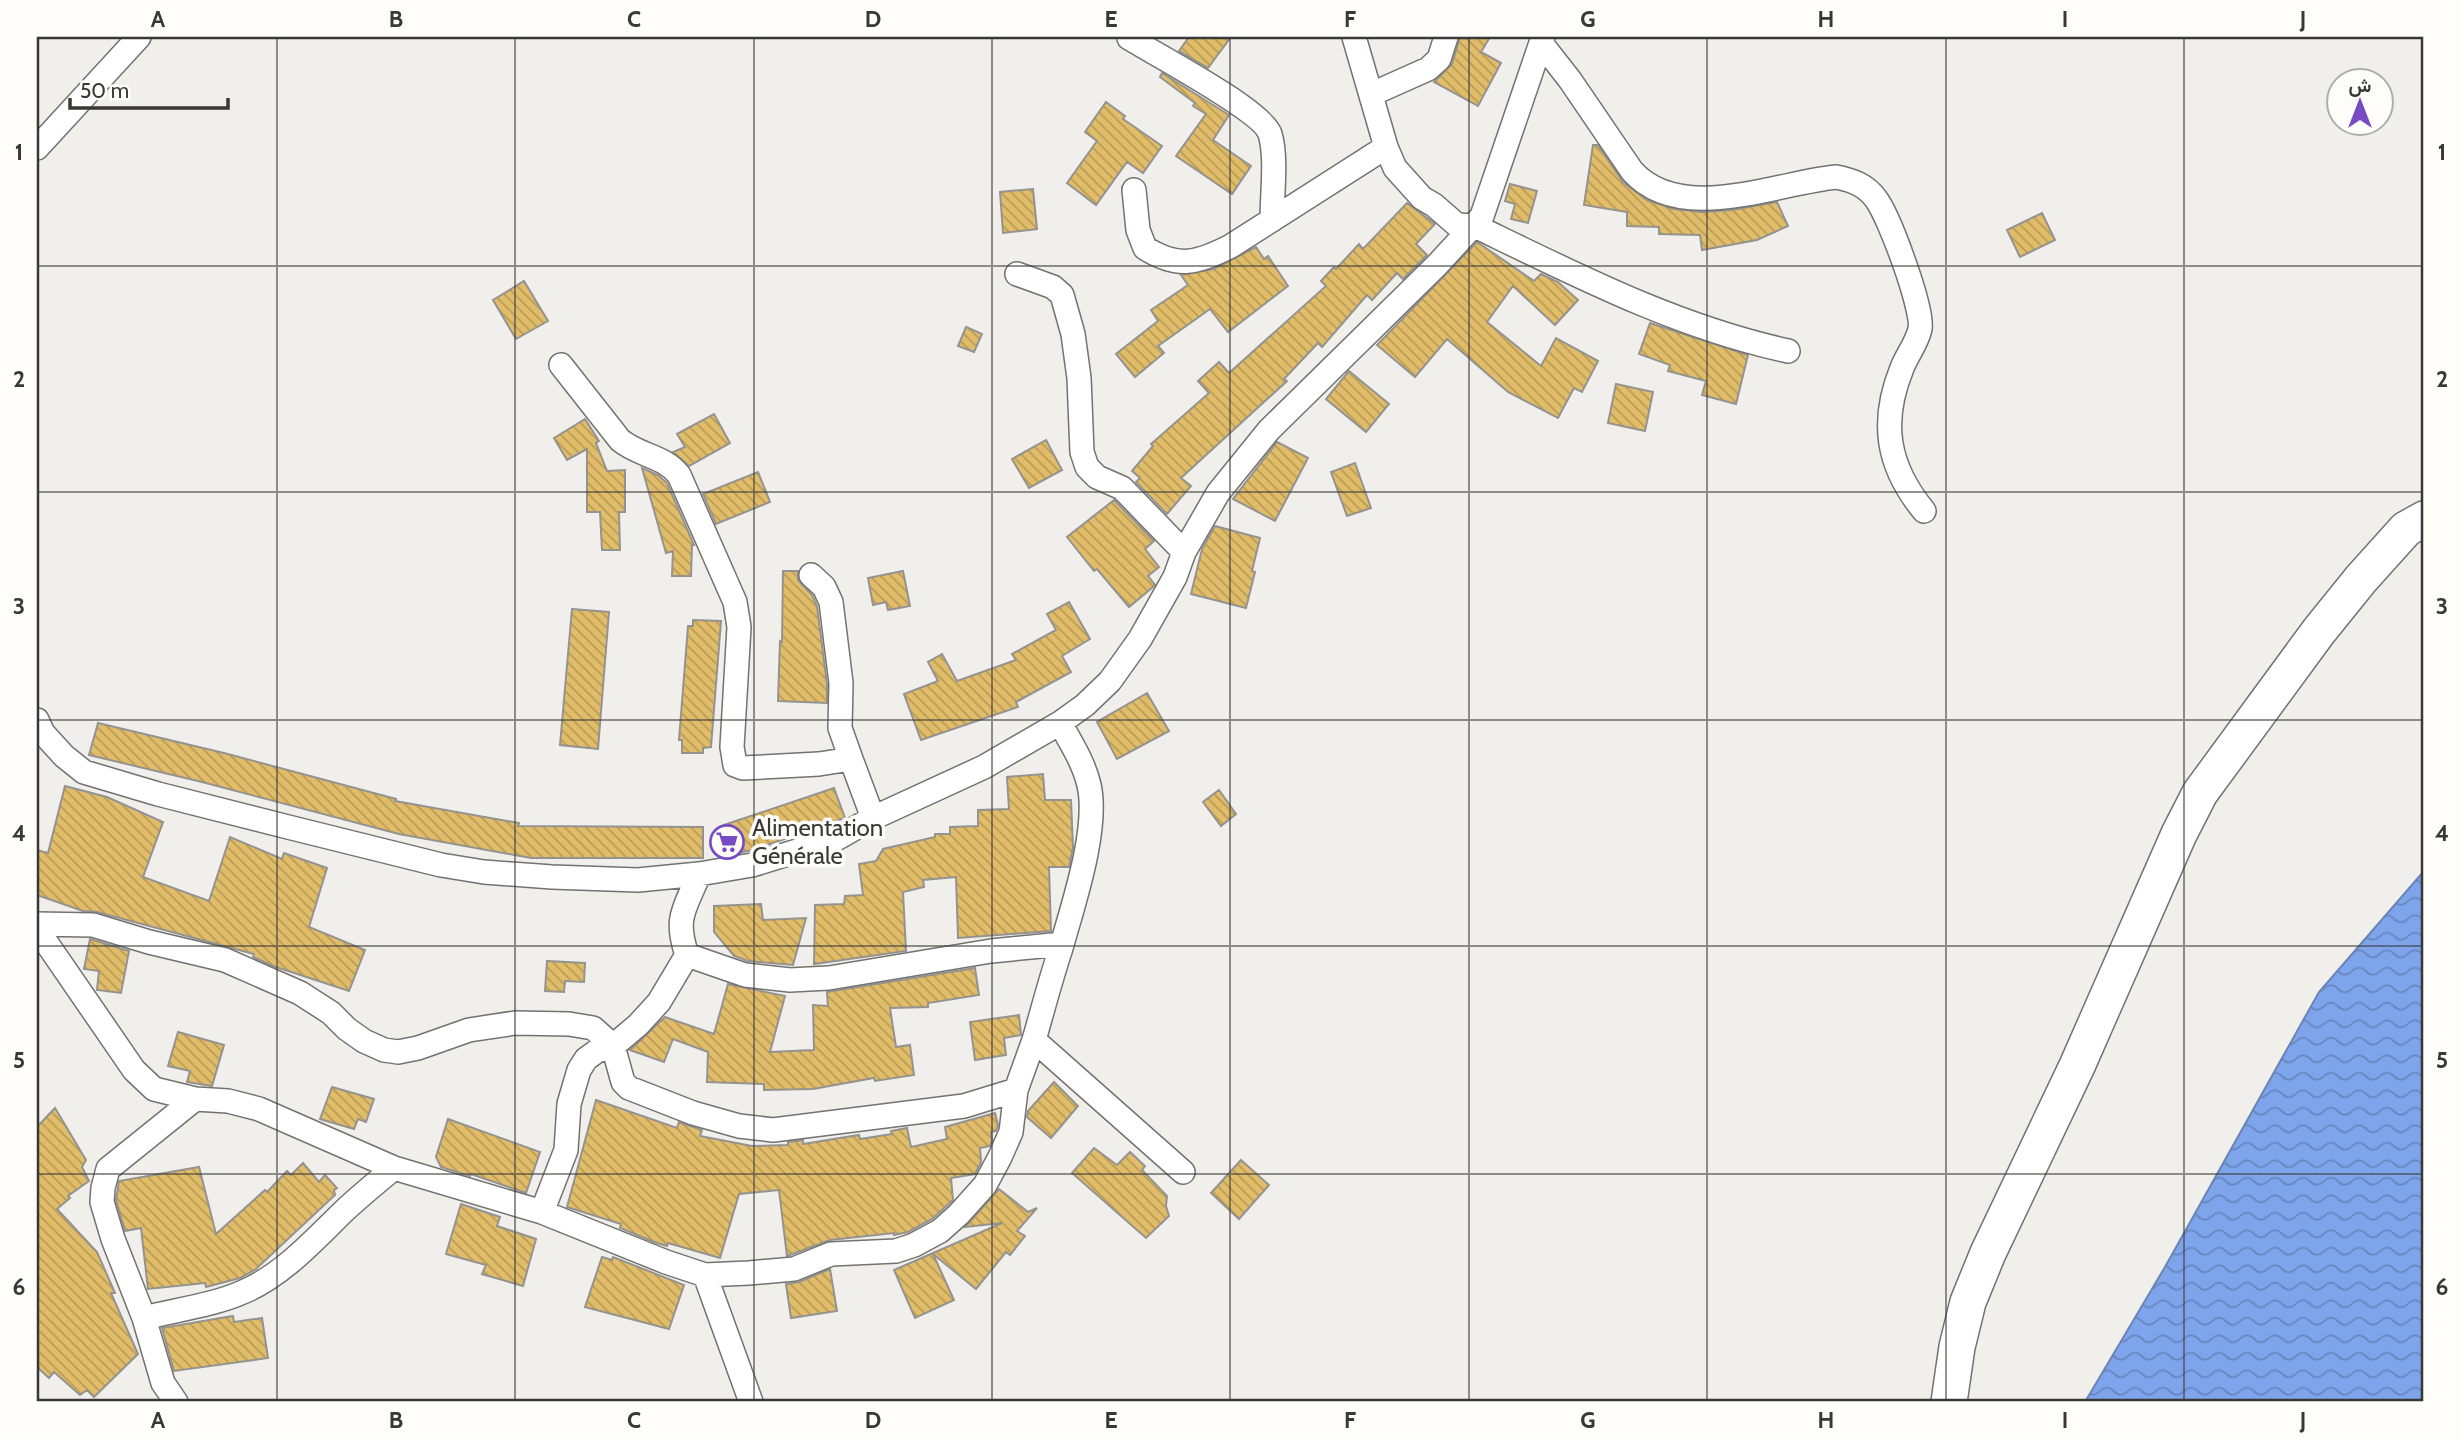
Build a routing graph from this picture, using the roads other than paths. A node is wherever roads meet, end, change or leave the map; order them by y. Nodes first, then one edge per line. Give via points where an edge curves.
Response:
1 (139, 37) edge
2 (1354, 37) edge
3 (1446, 37) edge
4 (1129, 38) edge
5 (1542, 40) edge
6 (1372, 94) junction
7 (1386, 146) junction
8 (37, 148) edge
9 (1134, 190) dead end
10 (1272, 220) junction
11 (1475, 226) junction
12 (1017, 274) dead end
13 (1788, 351) dead end
14 (561, 365) dead end
15 (1924, 511) dead end
16 (2424, 519) edge
17 (1184, 552) junction
18 (811, 575) dead end
19 (37, 720) edge
20 (1060, 723) junction
21 (851, 759) junction
22 (873, 818) junction
23 (699, 874) junction
24 (37, 924) edge
25 (37, 929) edge
26 (1062, 944) junction
27 (687, 955) junction
28 (1034, 1040) junction
29 (613, 1046) junction
30 (1016, 1090) junction
31 (195, 1099) junction
32 (394, 1168) junction
33 (1183, 1172) dead end
34 (542, 1212) junction
35 (705, 1275) junction
36 (144, 1318) junction
37 (176, 1402) edge
38 (751, 1402) edge
39 (1949, 1402) edge

1 - 8 street
2 - 6 street
3 - 6 street via 1439,59 1428,69
4 - 10 street via 1240,104 1270,130
5 - 11 street
5 - 15 street via 1632,171 1654,190 1691,198 1723,197 1836,177 1853,180 1877,200 1921,319 1894,388 1889,417 1896,470
6 - 7 street
7 - 10 street
7 - 11 street via 1395,168 1422,198 1457,225
9 - 10 street via 1144,248 1167,259 1205,260
11 - 13 street via 1658,311 1745,342
11 - 17 street via 1269,430 1218,493
12 - 17 street via 1053,287 1068,311 1087,467 1122,488
14 - 21 street via 621,440 671,465 714,553 735,602 739,627 732,747 736,765
16 - 39 main road via 2385,550 2319,631 2190,813 1988,1253 1968,1302
17 - 20 street via 1146,629 1110,681
18 - 21 street via 831,602 841,683 840,728
19 - 23 street via 43,733 83,772 441,864 552,877 638,880
20 - 22 street via 984,767
20 - 26 street via 1083,765 1092,807 1081,875
21 - 22 street
22 - 23 street via 836,839
23 - 27 street via 680,921
24 - 29 street via 93,925 225,960 300,993 364,1041 384,1050 418,1048 468,1030 515,1023 593,1028
25 - 31 street via 134,1070 154,1089
26 - 27 street via 790,980 745,975
26 - 28 street
27 - 29 street via 659,1002
28 - 30 street
28 - 33 street
29 - 30 street via 629,1088 692,1113 773,1130 964,1106
29 - 34 street via 597,1051 579,1070 569,1104 566,1150
30 - 35 street via 1011,1132 985,1185 940,1231 895,1251 831,1254 794,1269
31 - 32 street via 259,1109
31 - 36 street via 108,1169 103,1188 102,1202 113,1238
32 - 34 street
32 - 36 street via 263,1282 210,1303
34 - 35 street
35 - 38 street
36 - 37 street via 163,1383

